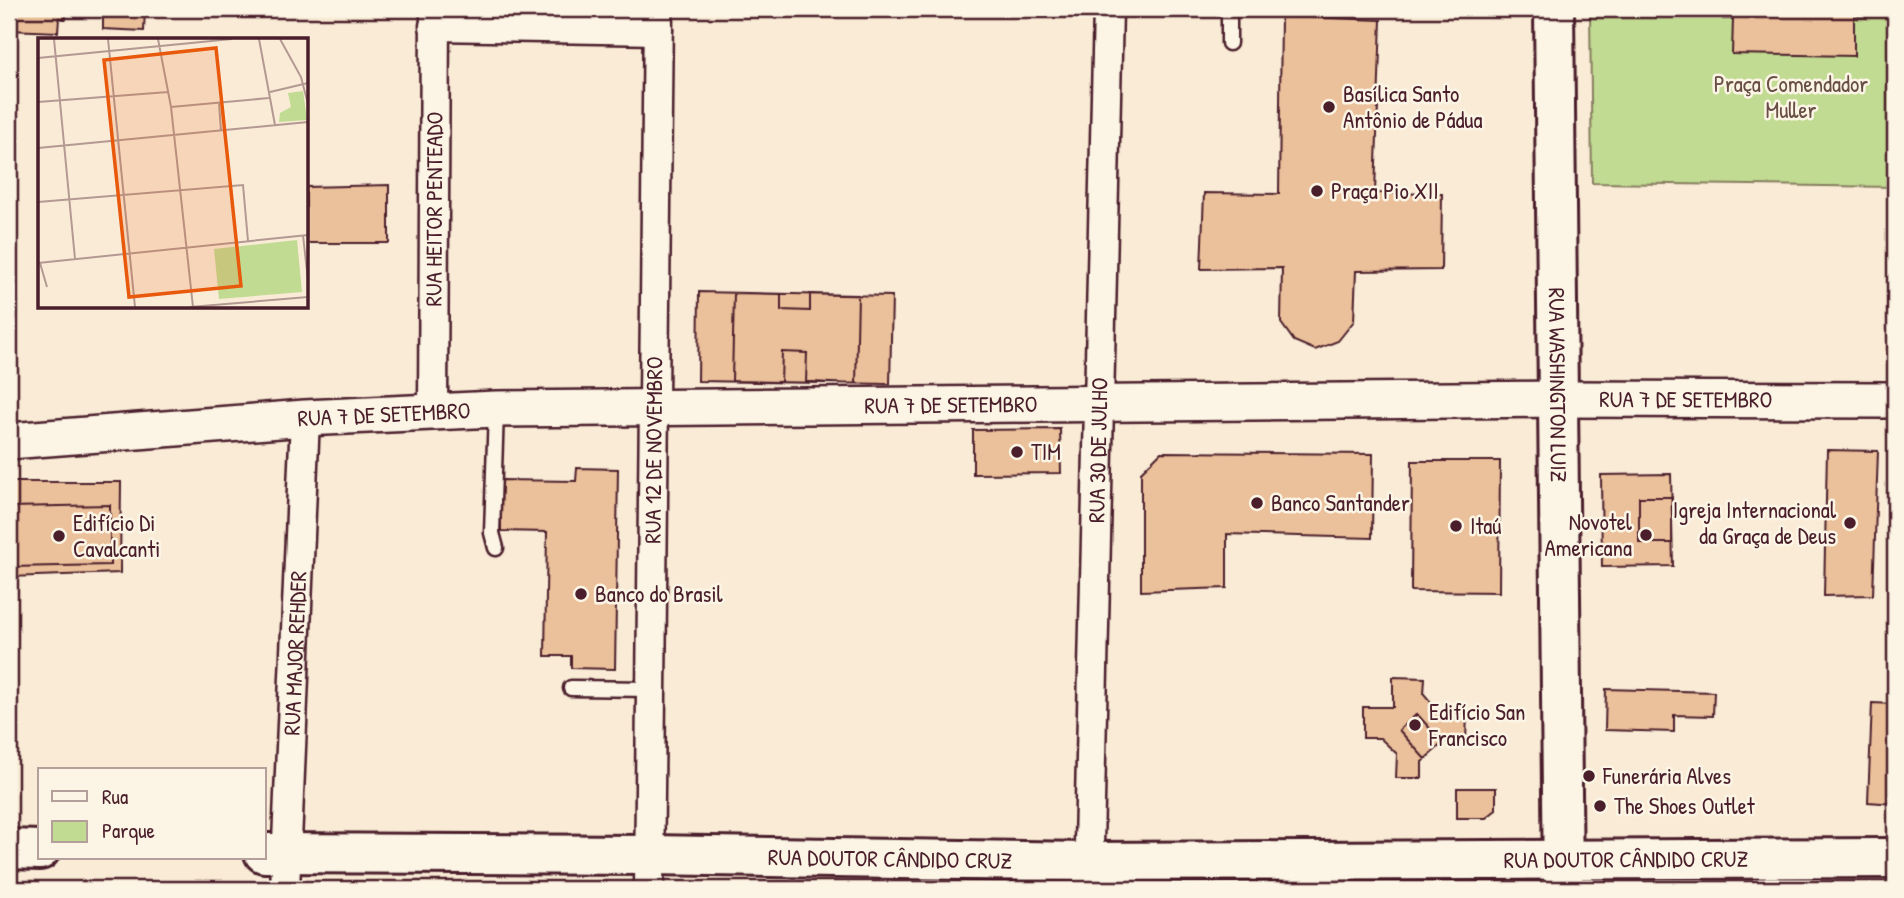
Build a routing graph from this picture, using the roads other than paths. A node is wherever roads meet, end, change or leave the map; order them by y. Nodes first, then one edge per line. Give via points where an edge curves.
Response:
1 (1108, 9) edge
2 (1229, 9) edge
3 (1554, 9) edge
4 (435, 18) edge
5 (658, 19) edge
6 (1229, 43) dead end
7 (1560, 398) junction
8 (1895, 400) edge
9 (1098, 404) junction
10 (654, 407) junction
11 (496, 409) junction
12 (433, 410) junction
13 (305, 418) junction
14 (9, 441) edge
15 (496, 548) dead end
16 (571, 688) dead end
17 (652, 689) junction
18 (9, 849) edge
19 (38, 850) edge
20 (1895, 858) edge
21 (278, 865) edge
22 (650, 872) edge
23 (1563, 875) edge
24 (1087, 876) edge

1 - 9 street, RUA 30 DE JULHO
2 - 6 lane
3 - 7 main road, RUA WASHINGTON LUIZ
4 - 5 street
4 - 12 street, RUA HEITOR PENTEADO
5 - 10 street, RUA 12 DE NOVEMBRO
7 - 8 street, RUA 7 DE SETEMBRO
7 - 9 street, RUA 7 DE SETEMBRO
7 - 23 main road, RUA WASHINGTON LUIZ
9 - 10 street, RUA 7 DE SETEMBRO
9 - 24 street, RUA 30 DE JULHO
10 - 11 street, RUA 7 DE SETEMBRO
10 - 17 street, RUA 12 DE NOVEMBRO
11 - 12 street, RUA 7 DE SETEMBRO
11 - 15 lane via 492,533
12 - 13 street, RUA 7 DE SETEMBRO
13 - 14 street, RUA 7 DE SETEMBRO
13 - 21 street, RUA MAJOR REHDER
16 - 17 lane
17 - 22 street, RUA 12 DE NOVEMBRO
18 - 19 main road
20 - 23 main road, RUA DOUTOR CÂNDIDO CRUZ
21 - 22 main road, RUA DOUTOR CÂNDIDO CRUZ
22 - 24 main road, RUA DOUTOR CÂNDIDO CRUZ
23 - 24 main road, RUA DOUTOR CÂNDIDO CRUZ

